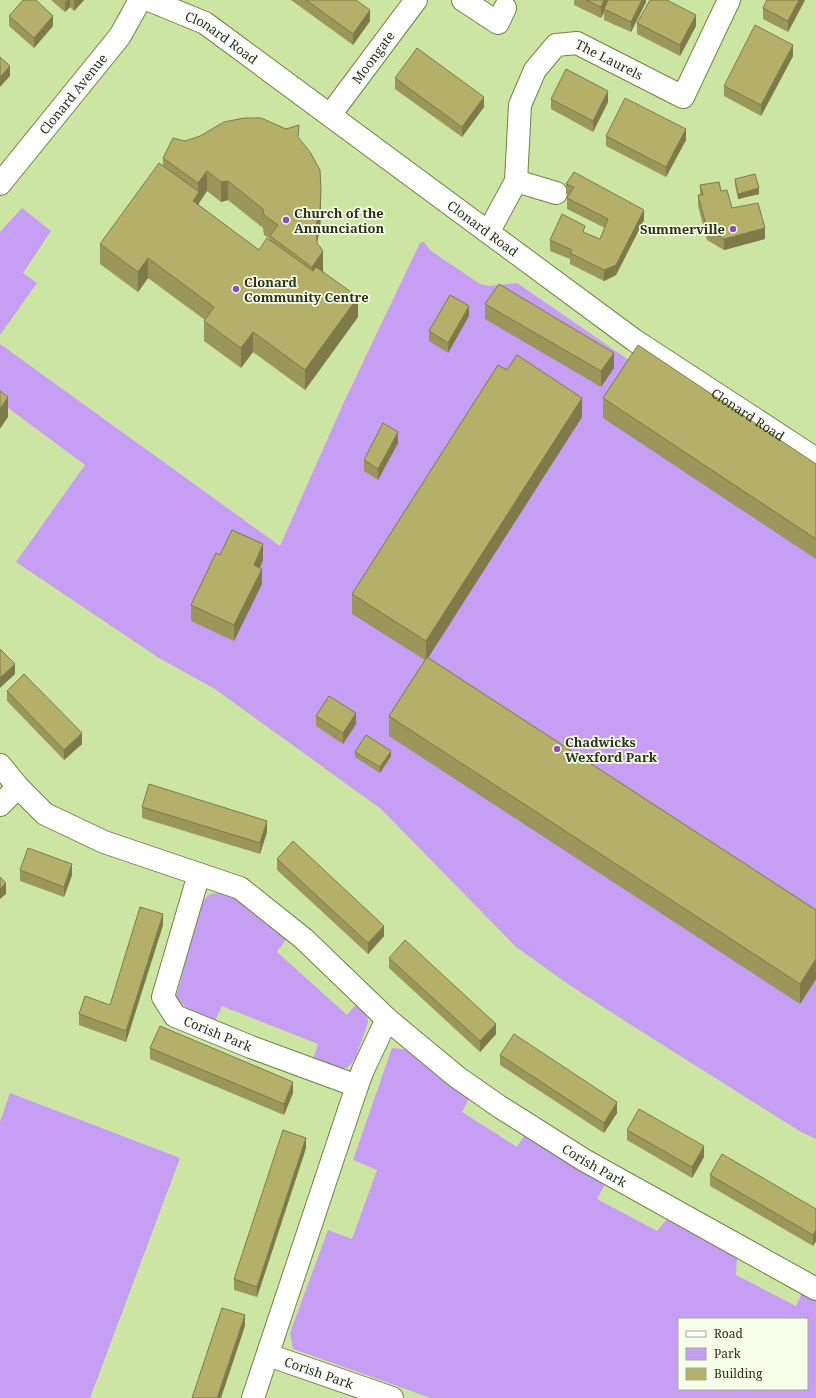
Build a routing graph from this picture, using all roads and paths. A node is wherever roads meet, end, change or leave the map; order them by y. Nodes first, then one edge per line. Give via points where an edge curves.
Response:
1 (140, 0) edge
2 (150, 0) edge
3 (416, 0) edge
4 (463, 0) edge
5 (729, 0) edge
6 (505, 8) dead end
7 (330, 115) junction
8 (516, 181) junction
9 (0, 184) edge
10 (556, 193) dead end
11 (489, 232) junction
12 (816, 459) edge
13 (0, 765) edge
14 (18, 787) junction
15 (0, 805) edge
16 (199, 874) junction
17 (387, 1019) junction
18 (356, 1086) junction
19 (816, 1289) edge
20 (268, 1355) junction
21 (253, 1398) edge
22 (392, 1398) edge

1 - 9 street, Clonard Avenue via 120,36
2 - 7 street, Clonard Road via 205,23
3 - 7 street, Moongate
4 - 6 street via 498,23
5 - 8 street, The Laurels via 684,97 577,43 556,45 535,70 520,105
7 - 11 street, Clonard Road
8 - 10 street
8 - 11 street, The Laurels
11 - 12 street, Clonard Road via 634,340
13 - 14 street, Corish Park
14 - 15 street
14 - 16 street, Corish Park via 45,814 104,842
16 - 17 street, Corish Park via 240,888 304,939
16 - 18 street, Corish Park via 163,997 175,1016
17 - 18 street, Corish Park
17 - 19 street, Corish Park via 456,1077 577,1156
18 - 20 street, Corish Park
20 - 21 street, Corish Park
20 - 22 street, Corish Park

